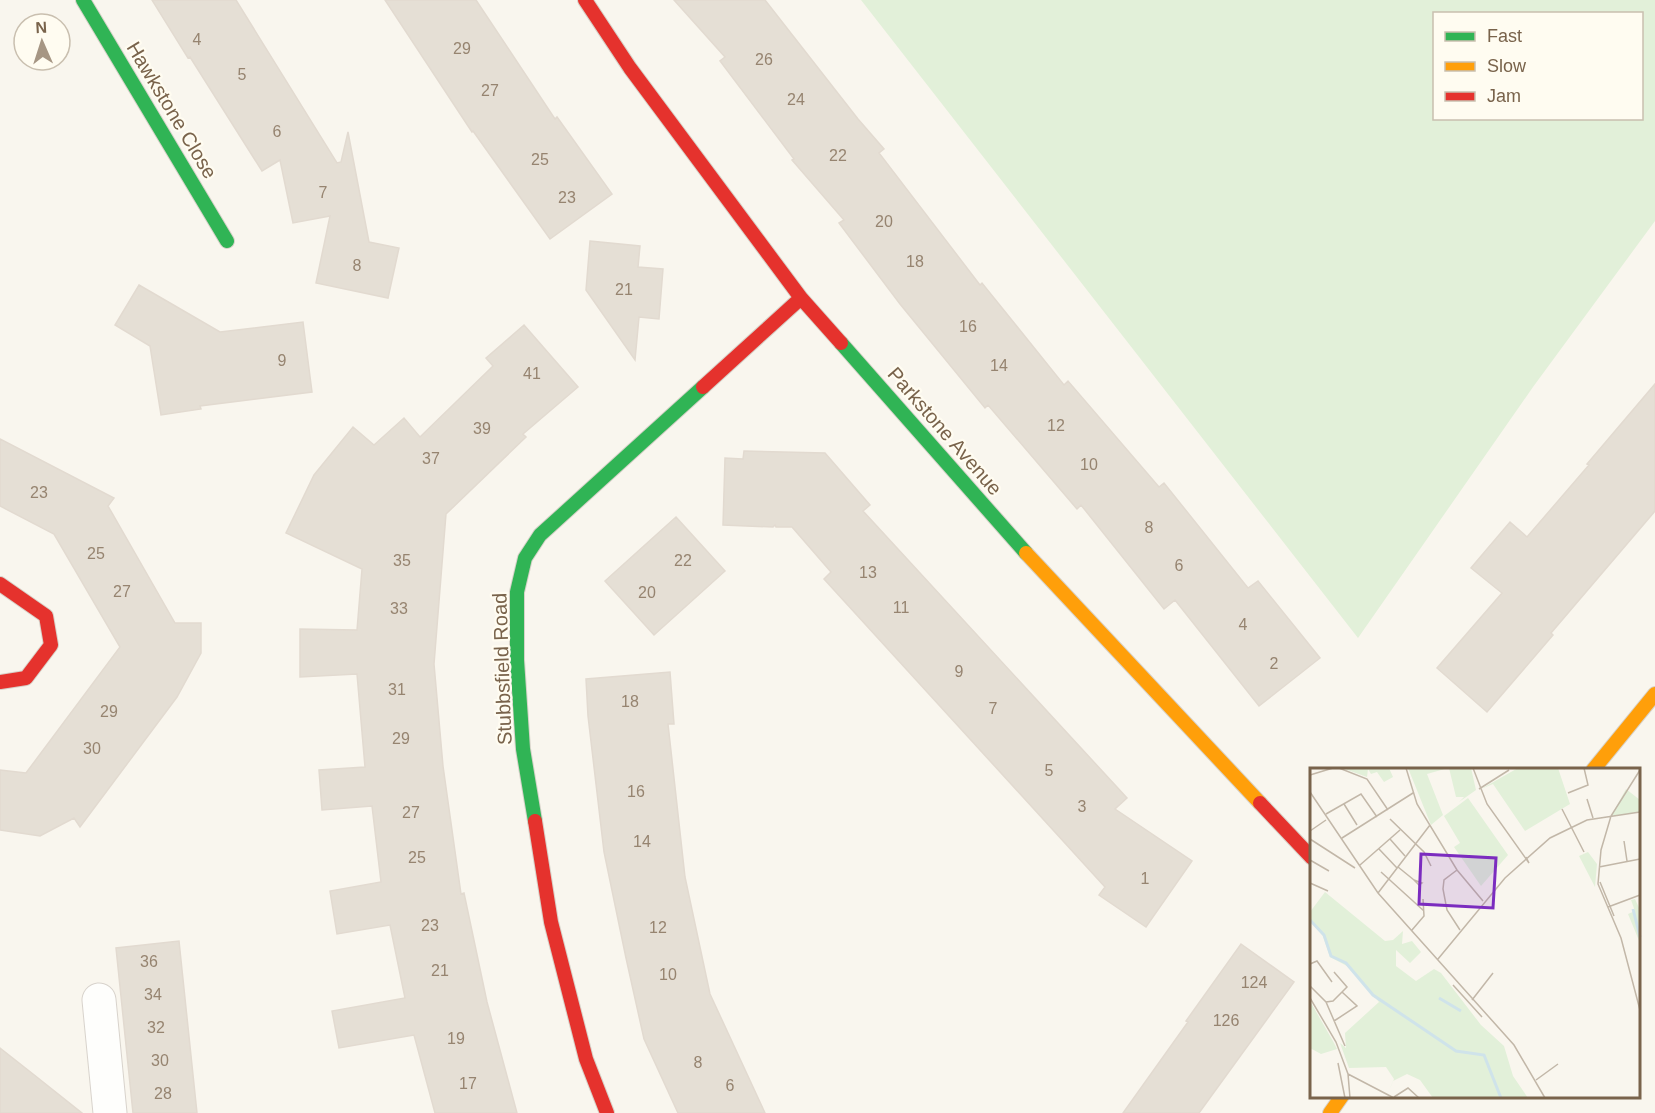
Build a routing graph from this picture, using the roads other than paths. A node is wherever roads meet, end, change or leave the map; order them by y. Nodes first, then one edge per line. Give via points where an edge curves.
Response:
1 (83, 0) edge
2 (585, 0) edge
3 (227, 241) dead end
4 (801, 298) junction
5 (0, 584) edge
6 (0, 682) edge
7 (1655, 694) edge
8 (1595, 768) edge
9 (1310, 857) edge
10 (99, 1000) dead end
11 (1341, 1098) edge
12 (110, 1113) edge
13 (607, 1113) edge
14 (1330, 1113) edge

1 - 3 street, Hawkstone Close
2 - 4 street, Parkstone Avenue via 630,69
4 - 9 street, Parkstone Avenue via 1036,564
4 - 13 street, Stubbsfield Road via 540,535 525,558 517,592 523,749 551,922 586,1059
5 - 6 street via 46,616 51,645 26,678
7 - 8 street
10 - 12 street
11 - 14 street

